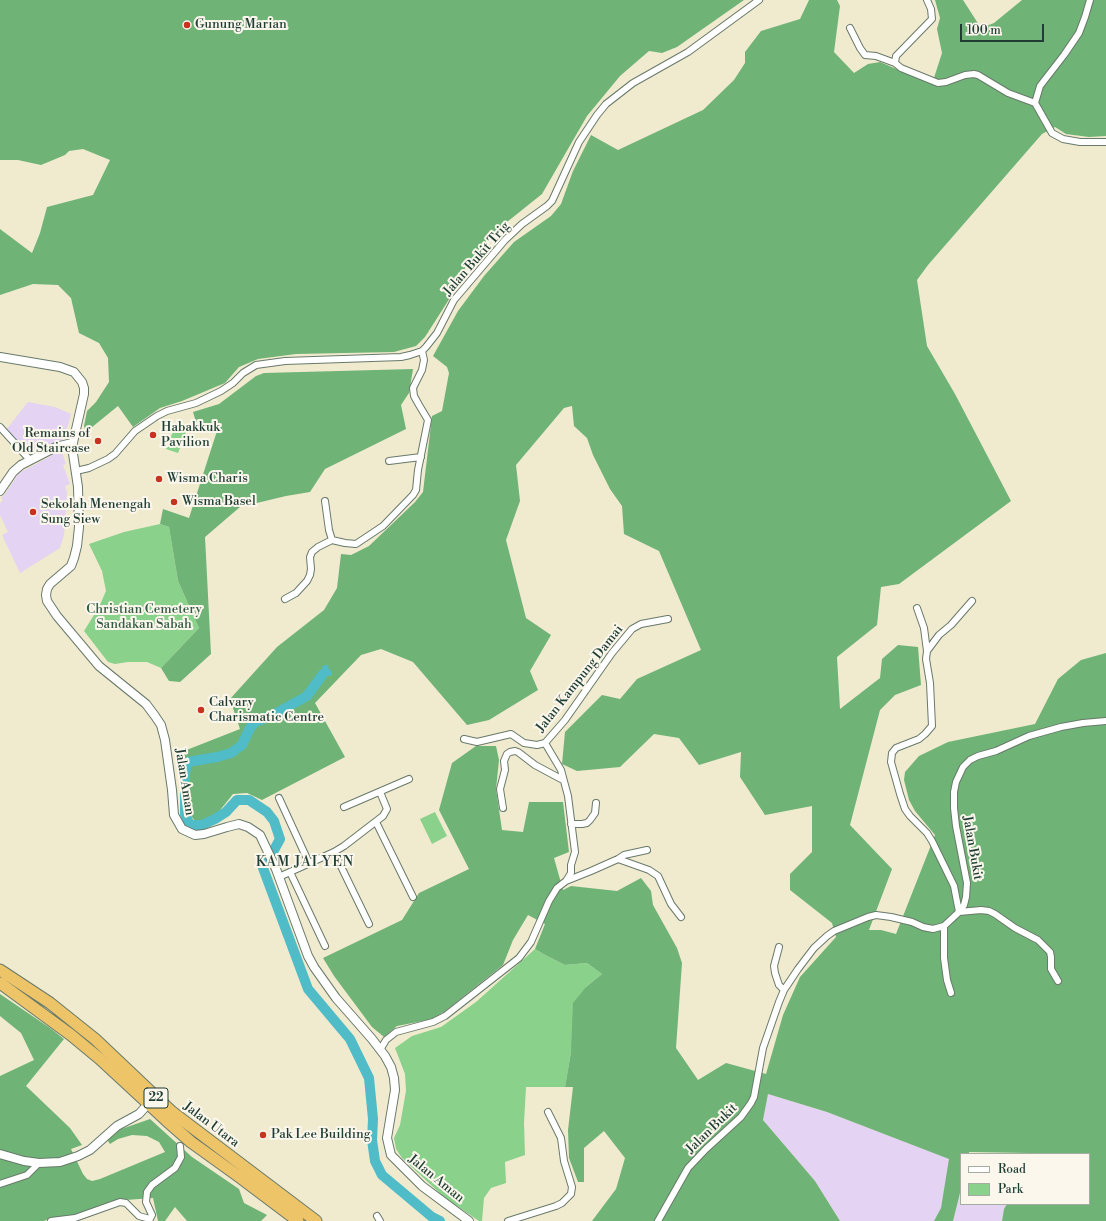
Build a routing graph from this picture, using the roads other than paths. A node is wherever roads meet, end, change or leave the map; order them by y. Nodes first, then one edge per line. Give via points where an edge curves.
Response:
1 (759, 0) edge
2 (927, 0) edge
3 (1090, 0) edge
4 (850, 28) dead end
5 (895, 63) junction
6 (1035, 103) junction
7 (1106, 142) edge
8 (422, 351) junction
9 (0, 358) edge
10 (0, 427) edge
11 (72, 443) junction
12 (421, 457) junction
13 (30, 460) junction
14 (389, 461) dead end
15 (76, 471) junction
16 (0, 491) edge
17 (325, 501) dead end
18 (332, 540) junction
19 (285, 599) dead end
20 (972, 601) dead end
21 (917, 608) dead end
22 (668, 619) dead end
23 (927, 651) junction
24 (1106, 721) edge
25 (464, 739) dead end
26 (545, 743) junction
27 (409, 779) dead end
28 (563, 780) junction
29 (380, 792) junction
30 (279, 798) dead end
31 (596, 803) dead end
32 (344, 807) dead end
33 (503, 808) dead end
34 (376, 822) junction
35 (571, 824) junction
36 (647, 850) dead end
37 (334, 852) junction
38 (618, 859) junction
39 (309, 863) junction
40 (290, 872) junction
41 (278, 877) junction
42 (566, 881) junction
43 (413, 897) dead end
44 (959, 912) junction
45 (681, 917) dead end
46 (369, 924) dead end
47 (944, 926) junction
48 (325, 946) dead end
49 (779, 946) dead end
50 (0, 970) edge
51 (1058, 981) dead end
52 (0, 983) edge
53 (784, 990) junction
54 (951, 993) dead end
55 (380, 1050) junction
56 (149, 1103) junction
57 (548, 1112) dead end
58 (180, 1146) dead end
59 (0, 1154) edge
60 (39, 1163) junction
61 (0, 1184) edge
62 (51, 1221) edge
63 (298, 1221) edge
64 (316, 1221) edge
65 (469, 1221) edge
66 (508, 1221) edge
67 (658, 1221) edge

1 - 8 street, Jalan Bukit Trig via 688,52 646,75 606,104 579,142 552,201 505,240 454,300 437,333
2 - 5 street via 932,19 896,56
3 - 6 street via 1079,33 1040,86
4 - 5 street via 865,55
5 - 6 street via 901,68 938,83 965,75 978,75 1008,93
6 - 7 street via 1052,133 1063,139 1080,142
8 - 12 street via 422,370 413,388 414,396 428,420
8 - 15 street via 401,357 292,361 256,365 221,391 196,403 157,416 136,431 108,459
9 - 11 street via 60,366 78,376 84,394
10 - 13 street
11 - 13 street
11 - 15 street, Jalan Aman
12 - 14 street
12 - 18 street via 416,490 383,526 356,544
13 - 16 street via 16,468
15 - 41 street, Jalan Aman via 79,527 74,558 71,566 50,584 46,601 99,666 146,704 156,716 165,740 174,815 182,829 195,835 239,824 248,827 260,835
17 - 18 street
18 - 19 street via 312,552 307,581 296,593
20 - 23 street
21 - 23 street via 924,628
22 - 26 street, Jalan Kampung Damai via 641,624 632,629
23 - 44 street via 932,726 915,741 896,748 892,753 891,762 905,809 932,841 954,886
24 - 44 street, Jalan Bukit via 1061,727 1029,736 978,756 963,767 954,792 956,826 967,882 965,901
25 - 26 street, Jalan Kampung Damai via 477,742 511,734 524,743
26 - 28 street via 561,770
27 - 29 street
28 - 33 street via 535,765 518,752 510,752 504,761 505,770 500,789
28 - 35 street via 568,796
29 - 32 street
29 - 34 street via 387,809
30 - 39 street
31 - 35 street via 595,812 590,820 582,824
34 - 37 street
34 - 43 street
35 - 42 street via 575,852 571,873
36 - 38 street via 632,852
37 - 39 street
37 - 46 street
38 - 42 street
38 - 45 street via 649,870 658,876 671,904
39 - 40 street
40 - 41 street
40 - 48 street
41 - 55 street, Jalan Aman via 314,967 336,998
42 - 55 street via 557,888 549,901 531,942 519,958 445,1016 434,1022 396,1032 386,1040
44 - 47 street, Jalan Bukit
44 - 51 street via 989,911 1038,940 1050,952 1051,969
47 - 53 street, Jalan Bukit via 928,928 898,918 881,916 860,919 828,936 808,955
47 - 54 street via 944,958
49 - 53 street via 774,966 779,985
50 - 64 highway, Jalan Utara / 22 via 50,1003 96,1039 172,1112
52 - 56 highway, Jalan Utara / 22 via 71,1035
53 - 67 street, Jalan Bukit via 763,1048 751,1103 741,1117 688,1168
55 - 65 street, Jalan Aman via 391,1067 394,1078 394,1099 387,1138 391,1155 422,1186
56 - 60 street via 139,1114 117,1126 86,1152 68,1160
56 - 63 highway, Jalan Utara / 22 via 191,1142
57 - 66 street via 561,1138 572,1187 571,1194 556,1206
58 - 62 street via 181,1157 175,1168 152,1185 147,1192 146,1202 152,1215 150,1218 139,1216 126,1203 120,1202 75,1218
59 - 60 street
60 - 61 street via 26,1175

